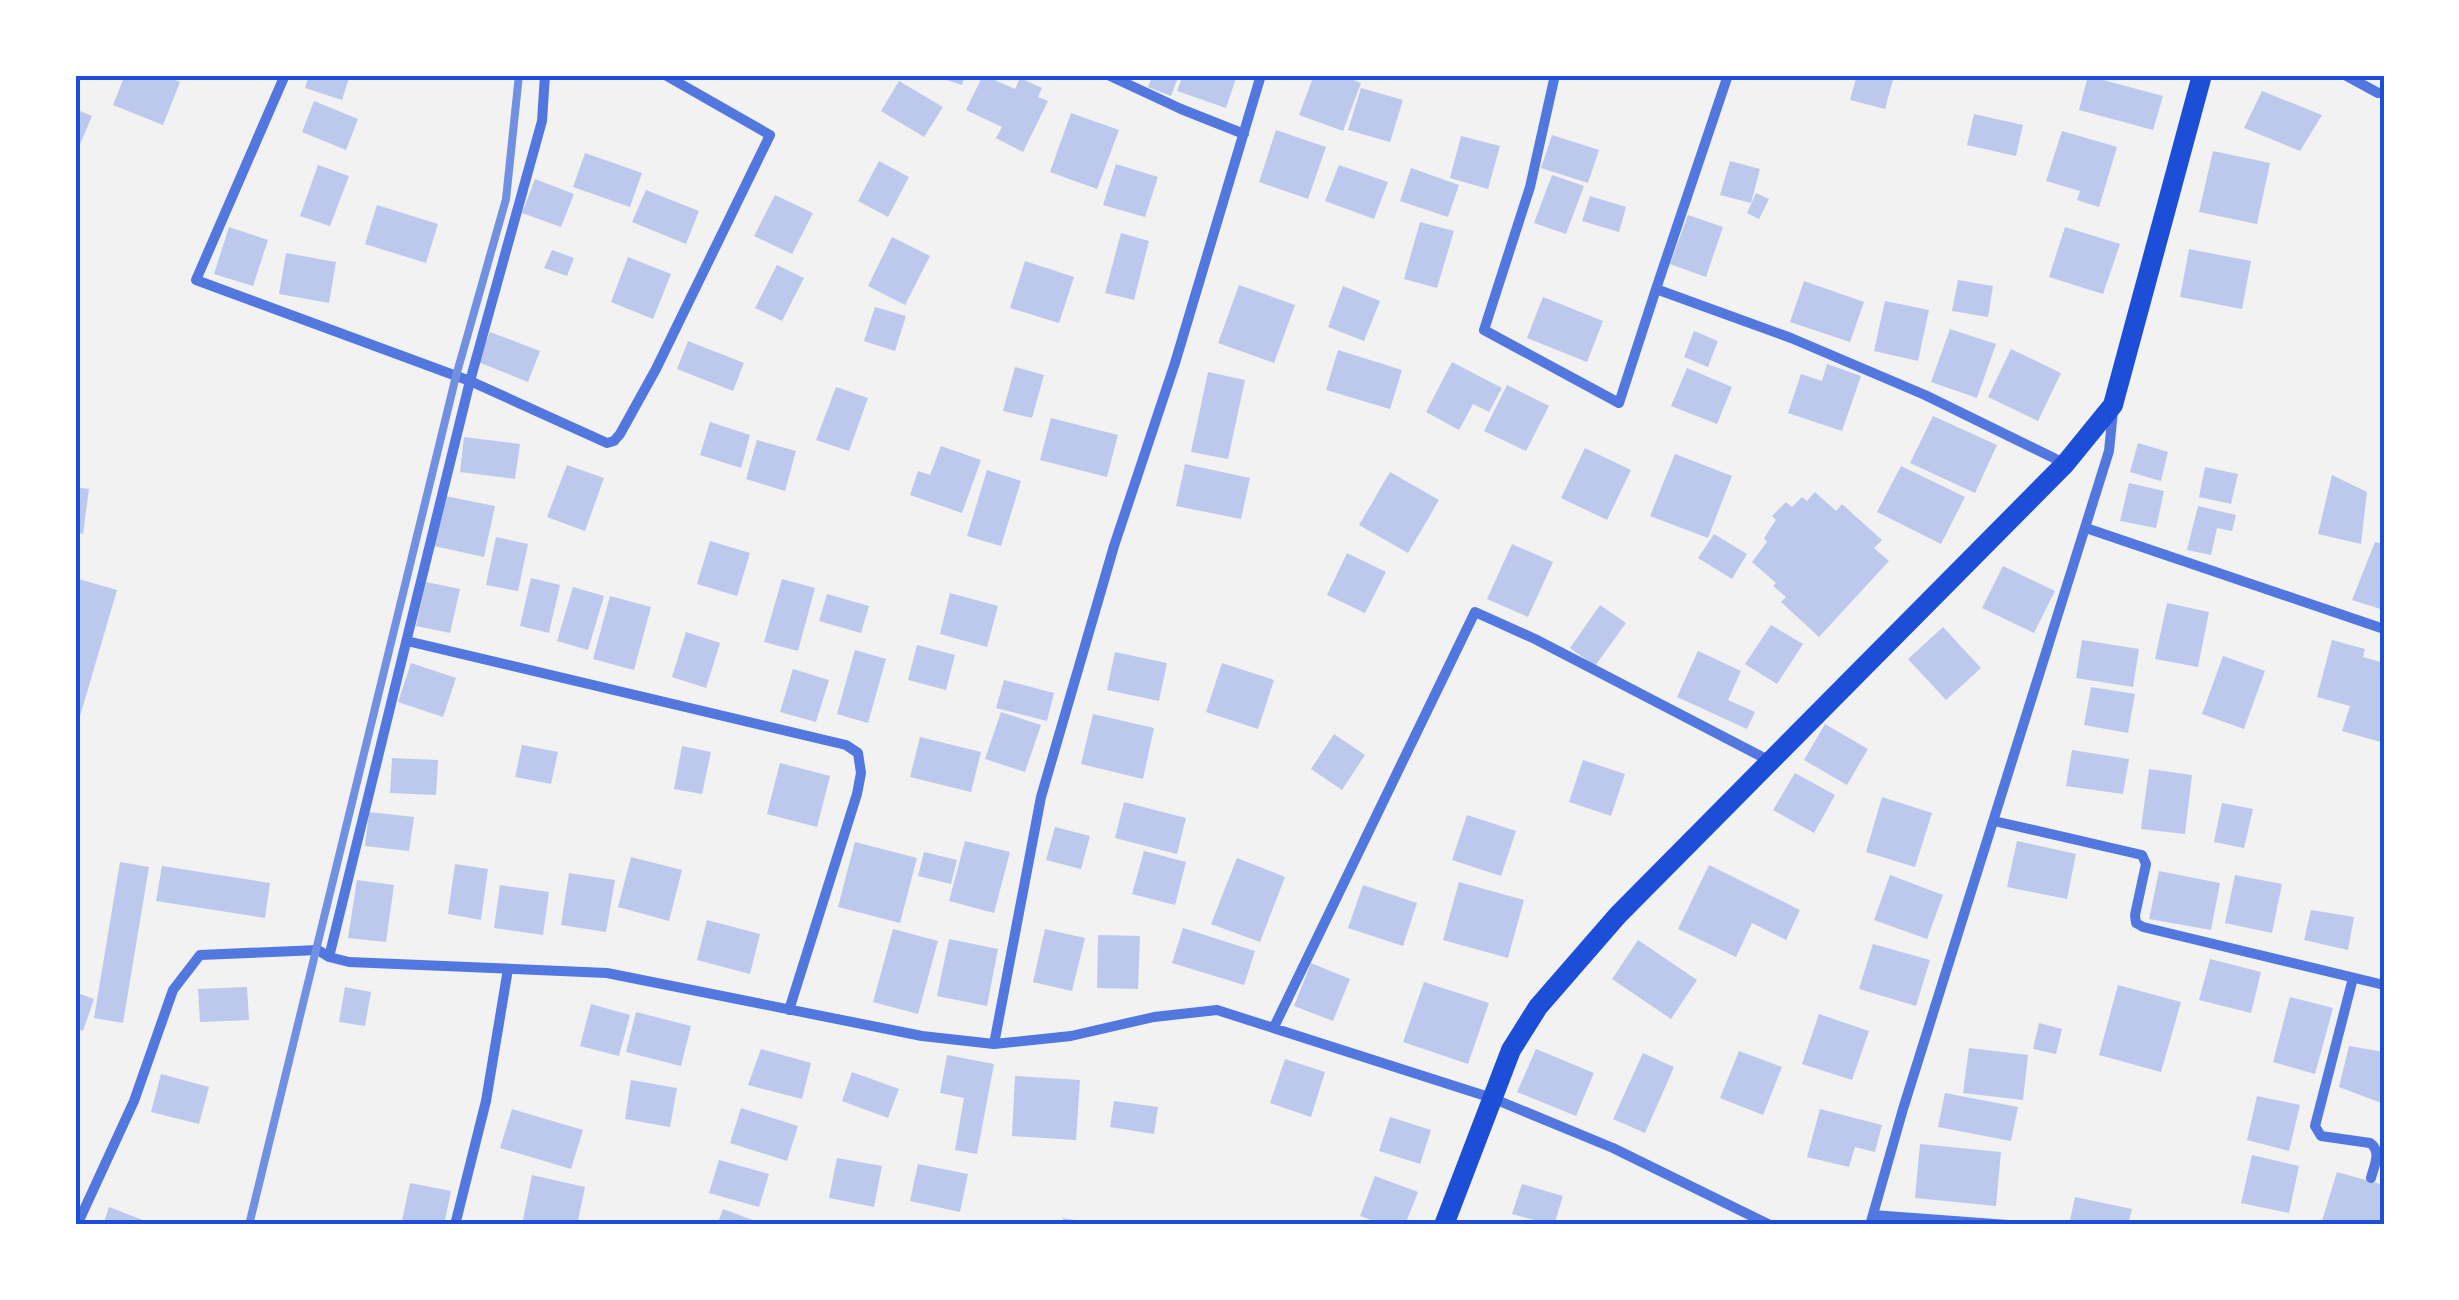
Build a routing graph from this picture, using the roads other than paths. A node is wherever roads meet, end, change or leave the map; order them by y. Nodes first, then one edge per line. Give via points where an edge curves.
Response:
1 (285, 75) edge
2 (545, 75) edge
3 (664, 75) edge
4 (1108, 75) edge
5 (1261, 75) edge
6 (1555, 75) edge
7 (1728, 75) edge
8 (2202, 75) edge
9 (2345, 75) edge
10 (2384, 93) edge
11 (1244, 134) junction
12 (1656, 290) junction
13 (470, 380) junction
14 (2113, 406) junction
15 (2065, 464) junction
16 (2086, 528) junction
17 (2384, 628) edge
18 (406, 642) junction
19 (1770, 761) junction
20 (1994, 820) junction
21 (329, 957) junction
22 (508, 969) junction
23 (2353, 978) junction
24 (2384, 985) edge
25 (789, 1010) junction
26 (1274, 1027) junction
27 (994, 1044) junction
28 (1492, 1098) junction
29 (2371, 1178) dead end
30 (1871, 1220) edge
31 (77, 1225) edge
32 (455, 1225) edge
33 (1444, 1225) edge
34 (1770, 1225) edge
35 (2008, 1225) edge

1 - 13 street via 196,280
2 - 13 street via 542,121
3 - 13 street via 770,134 620,434 607,443 595,440
4 - 11 street
5 - 11 street
6 - 12 street via 1530,188 1484,330 1619,403
7 - 12 street
8 - 14 main road
9 - 10 street
11 - 27 street via 1041,797
12 - 15 street via 1925,394
13 - 18 street
14 - 15 main road
14 - 16 street via 2109,450
15 - 19 main road
16 - 17 street
16 - 20 street
18 - 21 street
18 - 25 street via 715,712 858,753 857,794
19 - 26 street via 1475,612
19 - 28 main road via 1618,914 1538,1008
20 - 23 street via 2142,855 2146,864 2135,915 2143,927
20 - 30 street
21 - 22 street
21 - 31 street via 318,950 200,955 173,990 134,1101
22 - 25 street via 606,974
22 - 32 street via 486,1101
23 - 24 street
23 - 29 street via 2315,1126 2322,1136 2376,1146
25 - 27 street
26 - 27 street via 1218,1010
26 - 28 street
28 - 33 main road
28 - 34 street
30 - 35 street

